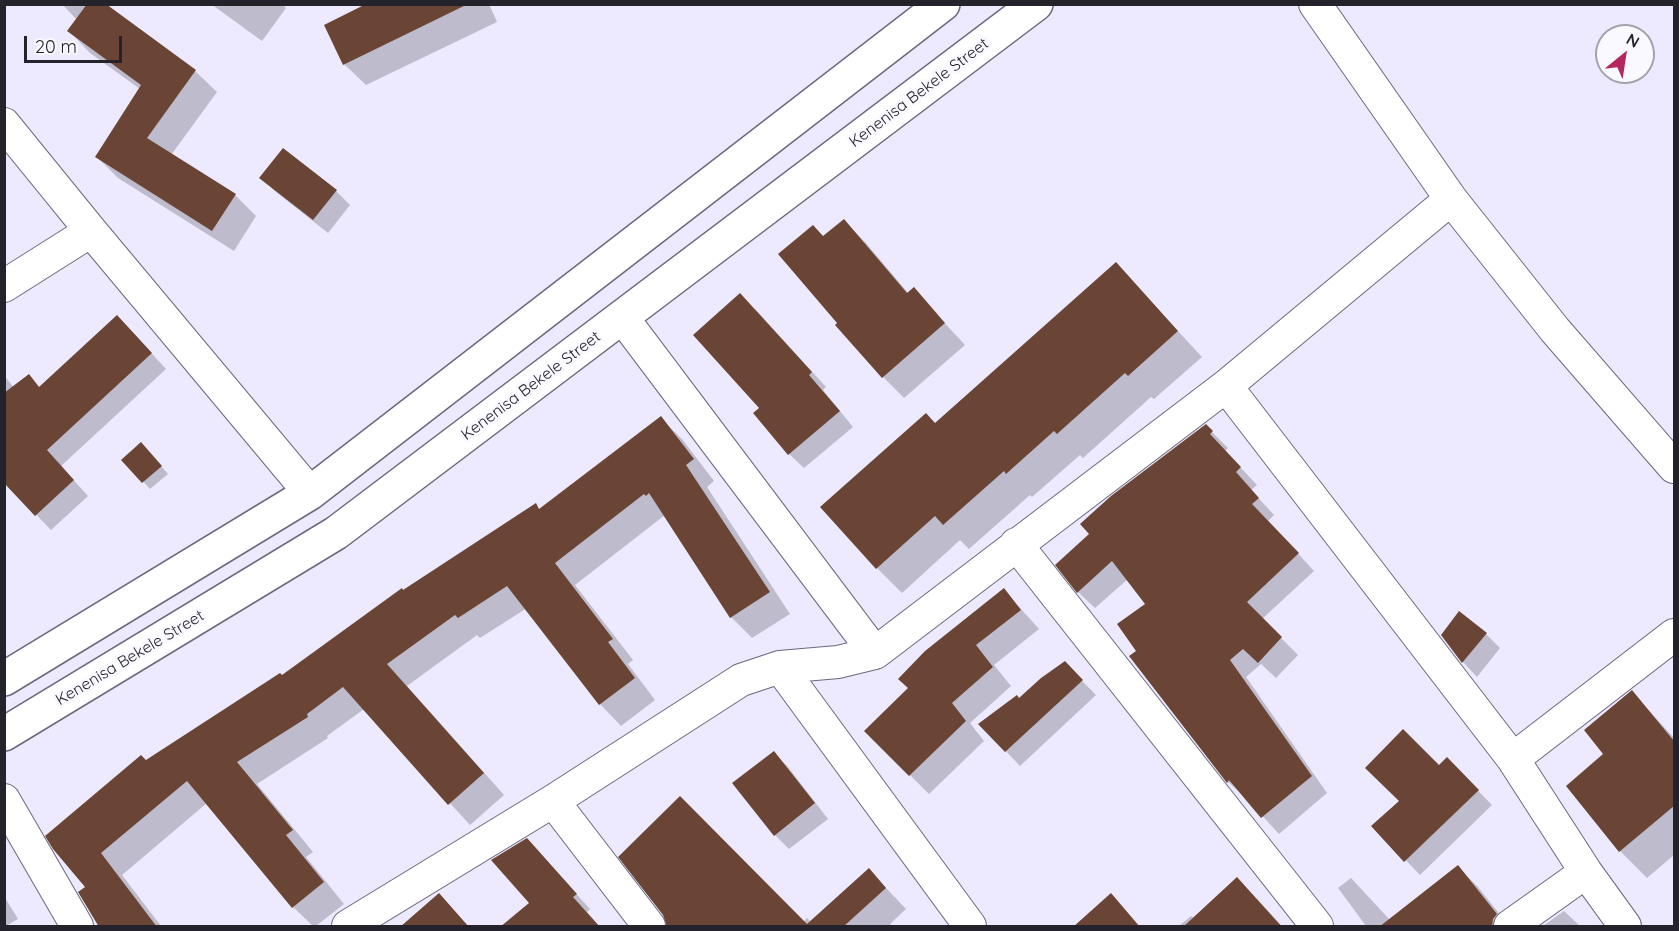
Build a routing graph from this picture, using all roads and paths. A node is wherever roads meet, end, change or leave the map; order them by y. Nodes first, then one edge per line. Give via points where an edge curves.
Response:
1 (943, 4) edge
2 (1036, 4) edge
3 (1315, 4) edge
4 (4, 124) edge
5 (1451, 199) junction
6 (90, 231) junction
7 (4, 286) edge
8 (622, 317) junction
9 (1226, 386) junction
10 (1674, 467) edge
11 (310, 493) junction
12 (1016, 544) junction
13 (1674, 635) edge
14 (875, 653) junction
15 (780, 667) junction
16 (4, 679) edge
17 (4, 734) edge
18 (1513, 759) junction
19 (4, 800) edge
20 (553, 801) junction
21 (1586, 872) junction
22 (77, 927) edge
23 (348, 927) edge
24 (650, 927) edge
25 (970, 927) edge
26 (1317, 927) edge
27 (1510, 927) edge
28 (1625, 927) edge

1 - 11 main road
2 - 8 main road, Kenenisa Bekele Street
3 - 5 street
4 - 6 street
5 - 9 street
5 - 10 street via 1555,330
6 - 7 street
6 - 11 street
8 - 14 street
8 - 17 main road, Kenenisa Bekele Street via 336,533
9 - 12 street
9 - 18 street
11 - 16 main road
12 - 14 street
12 - 26 street
13 - 18 street
14 - 15 street via 838,662
15 - 20 street via 741,680
15 - 25 street
18 - 21 street
19 - 22 street
20 - 23 street
20 - 24 street
21 - 27 street
21 - 28 street

